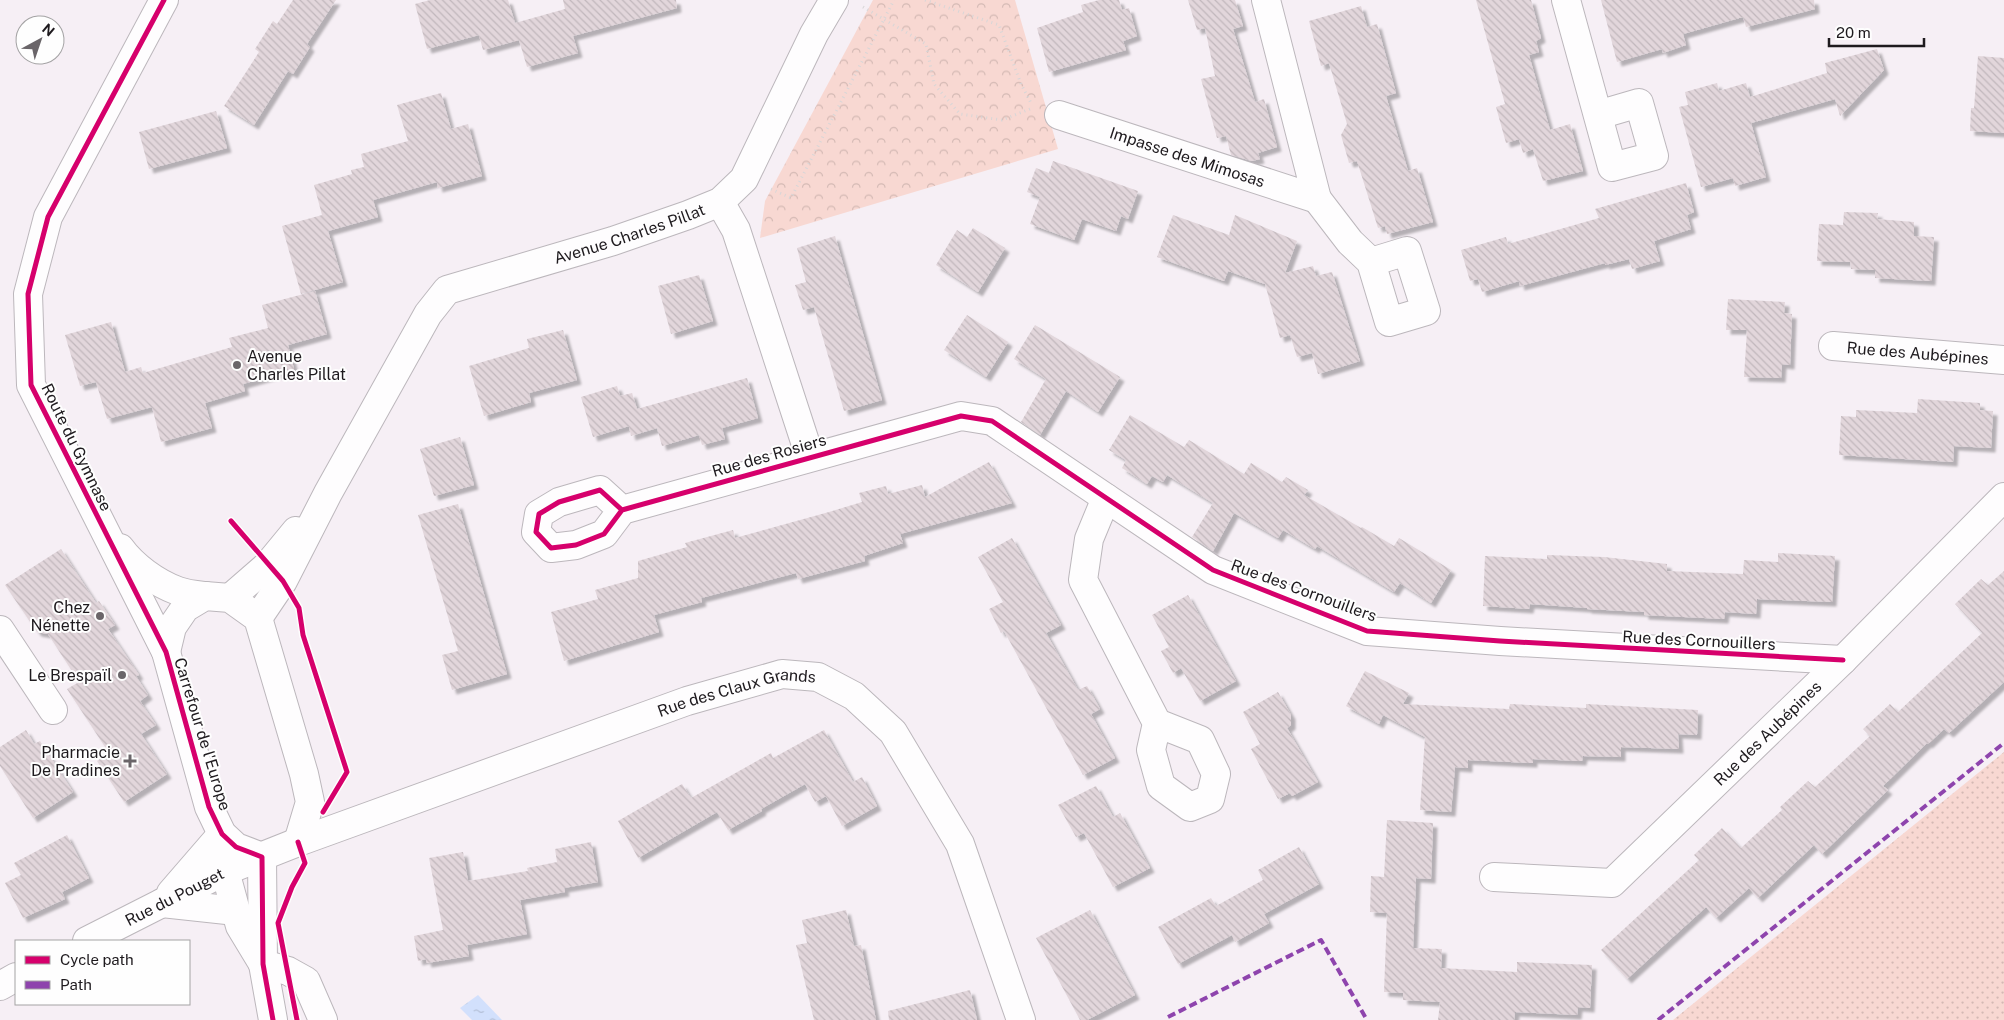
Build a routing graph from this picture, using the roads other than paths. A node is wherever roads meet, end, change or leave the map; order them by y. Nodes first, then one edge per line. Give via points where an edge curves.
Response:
1 (164, 0) edge
2 (1266, 0) edge
3 (1566, 0) edge
4 (847, 2) edge
5 (1059, 115) dead end
6 (1598, 115) dead end
7 (1316, 199) junction
8 (720, 202) junction
9 (1371, 262) dead end
10 (1833, 346) dead end
11 (2004, 360) edge
12 (923, 425) joint
13 (810, 457) junction
14 (328, 493) junction
15 (2004, 497) edge
16 (1106, 498) junction
17 (622, 510) dead end
18 (100, 523) junction
19 (218, 597) junction
20 (258, 618) junction
21 (0, 630) edge
22 (166, 652) junction
23 (1843, 660) junction
24 (53, 710) dead end
25 (1157, 724) dead end
26 (310, 802) junction
27 (342, 826) junction
28 (222, 834) junction
29 (298, 842) junction
30 (262, 857) junction
31 (225, 871) junction
32 (1494, 877) dead end
33 (162, 903) junction
34 (236, 912) junction
35 (89, 940) edge
36 (263, 964) junction
37 (15, 978) edge
38 (0, 986) edge
39 (273, 1020) edge
40 (323, 1020) edge
41 (1022, 1020) edge

1 - 18 street, Route du Gymnase via 48,217 28,294 32,385
2 - 7 street
3 - 6 street
4 - 8 street, Avenue Charles Pillat via 814,34 744,179
5 - 7 street, Impasse des Mimosas
7 - 9 street via 1350,242
8 - 13 street, Rue des Rosiers via 736,230
8 - 14 street, Avenue Charles Pillat via 613,241 446,290 428,314
10 - 11 street, Rue des Aubépines
12 - 13 street, Rue des Rosiers
12 - 16 street, Rue des Cornouillers via 961,416 992,421
13 - 17 street, Rue des Rosiers
14 - 19 street, Carrefour de l'Europe via 268,565
14 - 20 street, Avenue Charles Pillat via 283,581
15 - 23 street, Rue des Aubépines
16 - 23 street, Rue des Cornouillers via 1213,570 1367,631
16 - 25 street via 1089,539 1083,580
18 - 19 street via 125,556 155,580 178,591
18 - 22 street, Route du Gymnase
19 - 20 street
19 - 22 street, Carrefour de l'Europe via 185,608 172,627
20 - 26 street
21 - 24 street
22 - 28 street, Carrefour de l'Europe via 209,807
23 - 32 street, Rue des Aubépines via 1612,883
26 - 27 street
26 - 29 street
27 - 29 street, Rue des Claux Grands
27 - 41 street, Rue des Claux Grands via 688,701 782,674 818,677 854,696 893,732 960,844
28 - 30 street, Carrefour de l'Europe via 236,847
28 - 31 street
28 - 33 street
29 - 30 street
30 - 31 street, Rue du Pouget
30 - 36 street
31 - 33 street, Rue du Pouget
31 - 34 street
33 - 34 street
33 - 35 street, Rue du Pouget
34 - 36 street via 240,926
36 - 39 street
36 - 40 street via 288,971 306,981
37 - 38 street

